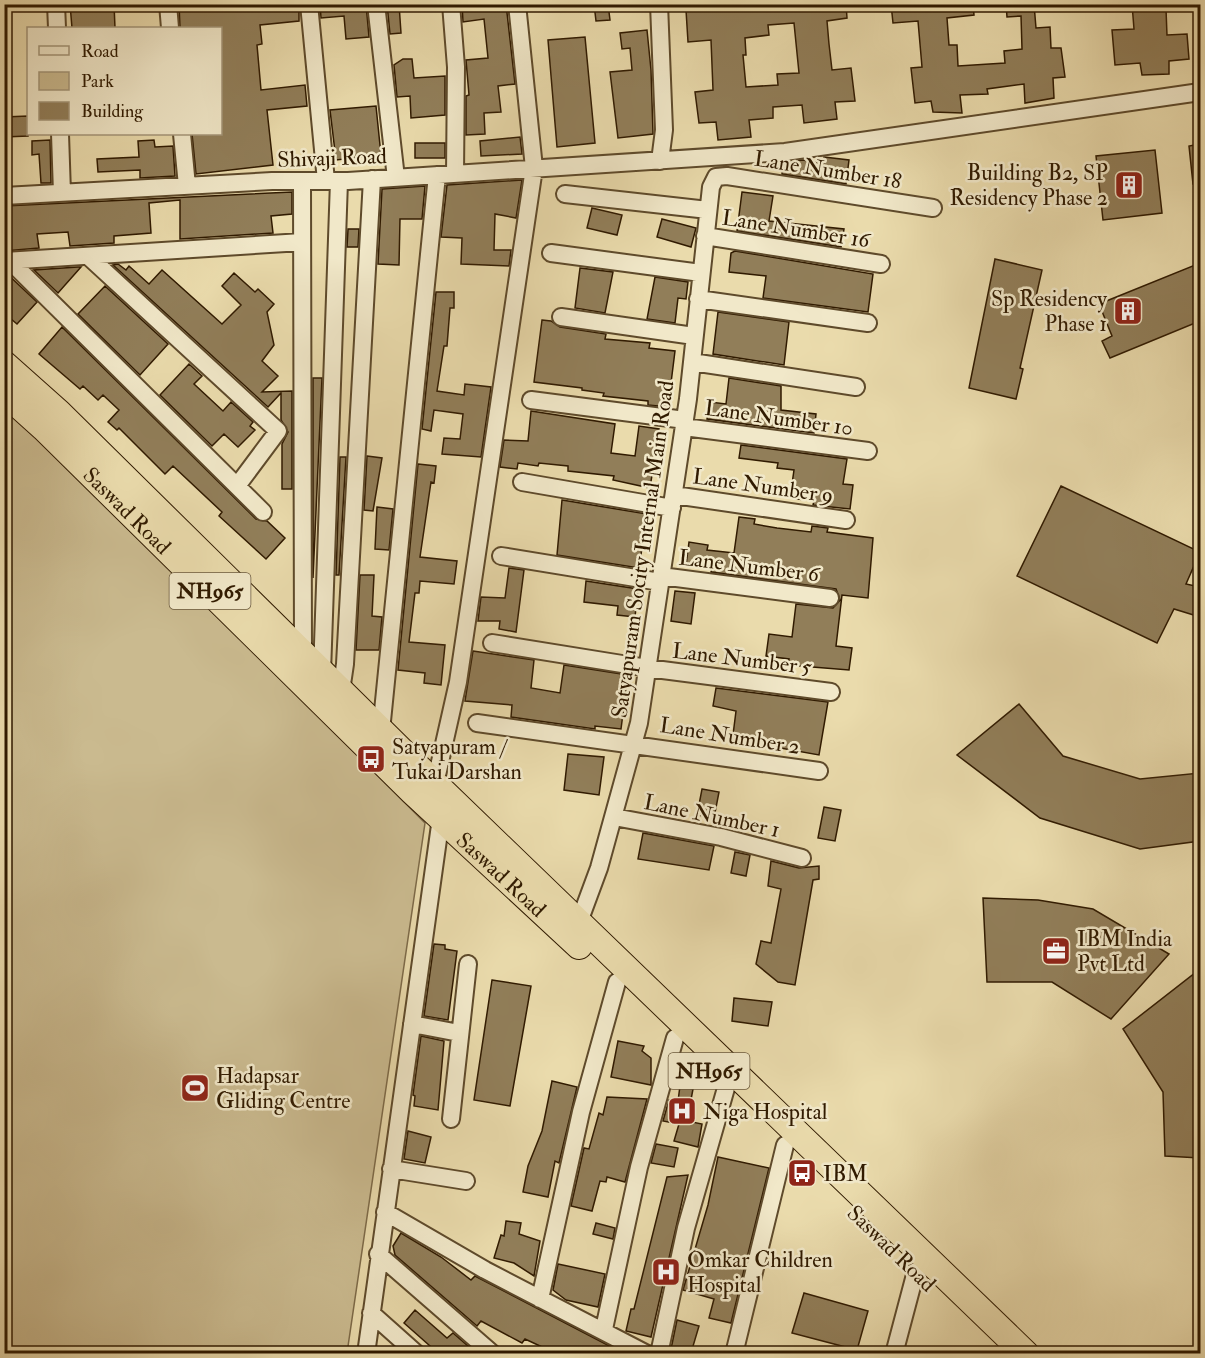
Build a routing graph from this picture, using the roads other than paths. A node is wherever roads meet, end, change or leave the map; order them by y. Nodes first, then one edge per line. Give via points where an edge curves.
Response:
1 (56, 4) edge
2 (168, 4) edge
3 (309, 4) edge
4 (376, 4) edge
5 (451, 4) edge
6 (517, 4) edge
7 (659, 4) edge
8 (57, 27) edge
9 (170, 27) edge
10 (1200, 92) edge
11 (60, 135) edge
12 (182, 135) edge
13 (660, 161) junction
14 (534, 168) junction
15 (455, 174) junction
16 (437, 175) junction
17 (716, 177) joint
18 (396, 178) junction
19 (372, 179) junction
20 (302, 181) junction
21 (332, 181) junction
22 (188, 186) junction
23 (62, 193) junction
24 (565, 194) dead end
25 (4, 196) edge
26 (933, 208) dead end
27 (708, 210) junction
28 (705, 236) junction
29 (302, 242) junction
30 (550, 253) dead end
31 (88, 256) junction
32 (7, 261) edge
33 (881, 264) dead end
34 (701, 273) junction
35 (699, 299) junction
36 (561, 317) dead end
37 (868, 323) dead end
38 (694, 336) junction
39 (692, 362) junction
40 (4, 364) edge
41 (856, 387) dead end
42 (4, 392) edge
43 (531, 400) dead end
44 (684, 424) junction
45 (868, 452) dead end
46 (522, 482) dead end
47 (237, 486) junction
48 (673, 501) junction
49 (263, 512) dead end
50 (846, 520) dead end
51 (501, 556) dead end
52 (661, 579) junction
53 (830, 598) dead end
54 (492, 643) dead end
55 (303, 654) junction
56 (647, 669) junction
57 (322, 673) junction
58 (340, 691) junction
59 (831, 692) dead end
60 (477, 723) dead end
61 (381, 731) junction
62 (634, 743) junction
63 (819, 771) dead end
64 (435, 784) junction
65 (614, 817) junction
66 (441, 818) junction
67 (801, 858) dead end
68 (579, 922) junction
69 (468, 964) dead end
70 (617, 982) junction
71 (412, 1024) junction
72 (459, 1033) junction
73 (675, 1038) junction
74 (726, 1088) junction
75 (451, 1119) dead end
76 (785, 1145) junction
77 (391, 1169) junction
78 (466, 1181) dead end
79 (385, 1212) junction
80 (378, 1254) junction
81 (916, 1271) junction
82 (540, 1299) junction
83 (371, 1313) junction
84 (604, 1329) junction
85 (366, 1353) edge
86 (417, 1353) edge
87 (493, 1353) edge
88 (647, 1353) edge
89 (659, 1353) edge
90 (734, 1353) edge
91 (894, 1353) edge
92 (1002, 1353) edge
93 (1026, 1353) edge

1 - 8 street
2 - 9 street
3 - 21 street
4 - 18 street
5 - 15 street via 456,67
6 - 14 street
7 - 13 street via 664,130
10 - 13 street, Shivaji Road via 784,152
11 - 23 street
12 - 22 street
13 - 14 street, Shivaji Road
14 - 15 street, Shivaji Road
14 - 64 street via 458,682
15 - 16 street, Shivaji Road
16 - 18 street, Shivaji Road
16 - 61 street
17 - 26 street, Lane Number 18
17 - 27 street, Satyapuram Socity Internal Main Road
18 - 19 street, Shivaji Road
19 - 21 street, Shivaji Road
19 - 58 street via 345,664
20 - 21 street, Shivaji Road
20 - 22 street, Shivaji Road
20 - 29 street
21 - 57 street
22 - 23 street, Shivaji Road
23 - 25 street, Shivaji Road
24 - 27 street
27 - 28 street, Satyapuram Socity Internal Main Road
28 - 33 street, Lane Number 16
28 - 34 street, Satyapuram Socity Internal Main Road
29 - 31 street
29 - 55 street
30 - 34 street
31 - 32 street
31 - 47 street via 278,430
32 - 47 street
34 - 35 street, Satyapuram Socity Internal Main Road
35 - 37 street
35 - 38 street, Satyapuram Socity Internal Main Road
36 - 38 street
38 - 39 street, Satyapuram Socity Internal Main Road
39 - 41 street
39 - 44 street, Satyapuram Socity Internal Main Road
40 - 55 highway, Saswad Road / NH965 via 59,413
42 - 66 highway, Saswad Road / NH965
43 - 44 street, Lane Number 10
44 - 45 street, Lane Number 10
44 - 48 street, Satyapuram Socity Internal Main Road
46 - 48 street, Lane Number 9
47 - 49 street
48 - 50 street, Lane Number 9
48 - 52 street, Satyapuram Socity Internal Main Road
51 - 52 street, Lane Number 6
52 - 53 street, Lane Number 6
52 - 56 street, Satyapuram Socity Internal Main Road
54 - 56 street, Lane Number 5
55 - 57 highway, Saswad Road / NH965
56 - 59 street, Lane Number 5
56 - 62 street, Satyapuram Socity Internal Main Road
57 - 58 highway, Saswad Road / NH965
58 - 61 highway, Saswad Road / NH965
60 - 62 street, Lane Number 2
61 - 64 highway, Saswad Road / NH965
62 - 63 street, Lane Number 2
62 - 65 street, Satyapuram Socity Internal Main Road
64 - 68 highway, Saswad Road / NH965
65 - 67 street, Lane Number 1 via 721,837
65 - 68 street, Satyapuram Socity Internal Main Road
66 - 70 highway, Saswad Road / NH965
66 - 71 street
68 - 93 highway, Saswad Road / NH965
69 - 72 street
70 - 73 highway, Saswad Road / NH965
70 - 82 street via 580,1112
71 - 72 street
71 - 77 street
72 - 75 street
73 - 74 highway, Saswad Road / NH965
73 - 84 street via 639,1167
74 - 76 highway, Saswad Road / NH965
74 - 89 street via 686,1228
76 - 81 highway, Saswad Road / NH965
76 - 90 street
77 - 78 street
77 - 79 street
79 - 80 street
79 - 82 street
80 - 83 street
80 - 87 street
81 - 91 street
81 - 92 highway, Saswad Road / NH965
82 - 84 street
83 - 85 street
83 - 86 street
84 - 88 street

